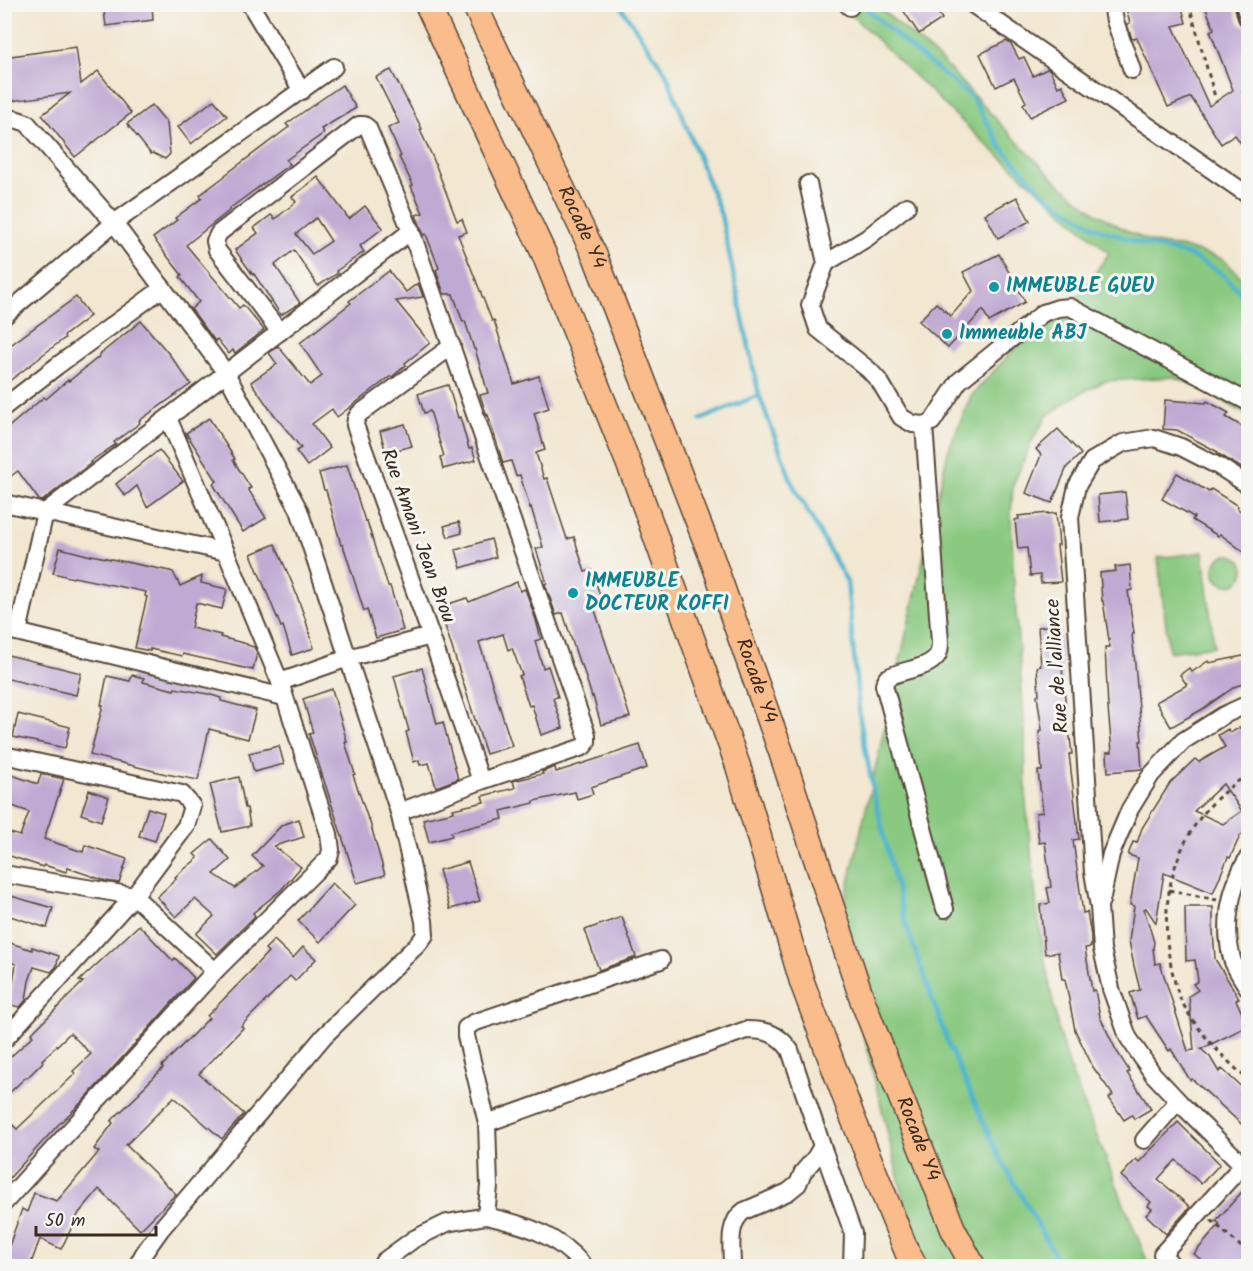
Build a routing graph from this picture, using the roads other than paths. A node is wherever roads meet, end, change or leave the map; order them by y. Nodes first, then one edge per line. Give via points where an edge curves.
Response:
1 (250, 4) edge
2 (427, 4) edge
3 (474, 4) edge
4 (972, 4) edge
5 (1112, 4) edge
6 (1244, 4) edge
7 (1248, 17) edge
8 (334, 67) dead end
9 (1132, 70) dead end
10 (302, 91) junction
11 (4, 121) edge
12 (808, 184) dead end
13 (1248, 195) edge
14 (907, 206) dead end
15 (114, 223) junction
16 (411, 231) junction
17 (826, 263) junction
18 (163, 288) junction
19 (4, 316) edge
20 (280, 332) junction
21 (452, 346) junction
22 (226, 373) junction
23 (1248, 402) edge
24 (4, 407) edge
25 (168, 418) junction
26 (924, 425) junction
27 (1248, 485) edge
28 (4, 503) edge
29 (45, 512) junction
30 (226, 552) junction
31 (11, 631) edge
32 (431, 636) junction
33 (348, 658) junction
34 (282, 690) junction
35 (1248, 704) edge
36 (4, 755) edge
37 (481, 781) junction
38 (399, 812) junction
39 (1248, 858) edge
40 (4, 874) edge
41 (134, 896) junction
42 (1100, 907) junction
43 (945, 909) dead end
44 (661, 960) dead end
45 (215, 970) junction
46 (1248, 988) edge
47 (4, 1040) edge
48 (1178, 1101) junction
49 (487, 1123) junction
50 (1144, 1140) dead end
51 (822, 1146) junction
52 (1247, 1164) edge
53 (4, 1203) edge
54 (486, 1216) junction
55 (137, 1266) edge
56 (381, 1266) edge
57 (584, 1266) edge
58 (732, 1266) edge
59 (852, 1266) edge
60 (915, 1266) edge
61 (974, 1266) edge
62 (1173, 1266) edge

1 - 10 street
2 - 60 highway via 544,254 636,482 738,766 802,982 852,1116
3 - 61 highway, Rocade Y4 via 595,256 782,752 863,1002 953,1229
4 - 13 street
5 - 9 street
6 - 7 street
8 - 10 street
10 - 15 street
11 - 15 street via 27,123
12 - 17 street
14 - 17 street via 867,238
15 - 18 street
15 - 19 street
16 - 20 street
16 - 20 street via 368,128 358,125 219,233 215,241
16 - 21 street
17 - 26 street via 810,305 818,329 869,370 901,417
18 - 22 street
18 - 24 street
20 - 22 street
21 - 32 street, Rue Amani Jean Brou via 359,414 355,425
21 - 37 street via 587,735 583,747
22 - 25 street
22 - 33 street via 299,510
23 - 26 street via 1070,307 1043,313 959,381 932,422
25 - 29 street
25 - 30 street
26 - 43 street via 940,642 938,655 928,664 893,673 884,685
27 - 42 street, Rue de l'alliance via 1181,447 1154,438 1123,443 1092,461 1077,486 1070,517 1093,872
28 - 29 street
29 - 30 street
29 - 31 street
30 - 34 street
31 - 34 street
32 - 33 street
32 - 37 street, Rue Amani Jean Brou
33 - 34 street
33 - 38 street
34 - 45 street via 331,850 329,858
35 - 42 street via 1183,741 1151,775 1130,809 1111,854
36 - 41 street via 182,794 192,806 186,826
37 - 38 street
38 - 55 street via 425,935 324,1036 160,1229
39 - 46 street via 1230,902 1227,927 1233,960
40 - 41 street
41 - 45 street
41 - 47 street
42 - 48 street via 1102,949 1128,1037 1153,1074
44 - 49 street via 466,1028
45 - 53 street
48 - 50 street
48 - 52 street
49 - 51 street via 746,1030 761,1030 777,1036 790,1050
49 - 54 street
51 - 58 street via 802,1172 798,1184 737,1215 732,1226
51 - 59 street via 854,1233
52 - 62 street via 1162,1254
54 - 56 street via 447,1224 414,1239
54 - 57 street via 546,1234

